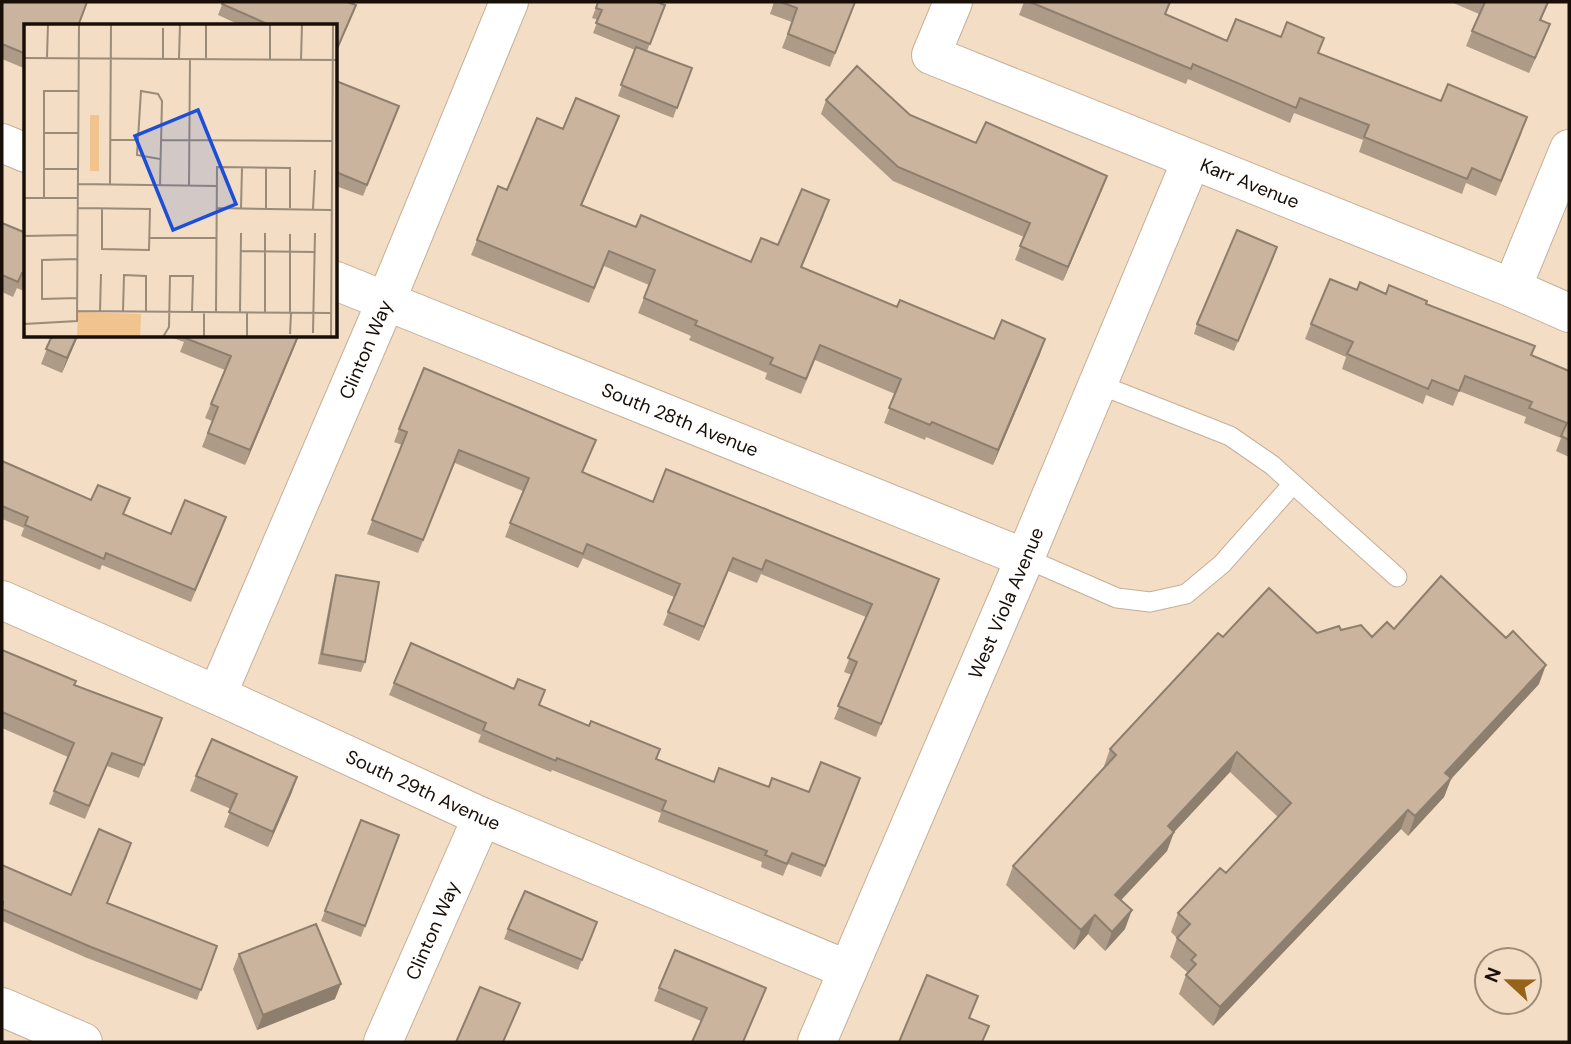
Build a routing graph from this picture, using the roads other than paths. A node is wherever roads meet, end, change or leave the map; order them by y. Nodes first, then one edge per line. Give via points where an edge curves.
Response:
1 (509, 2) edge
2 (953, 2) edge
3 (2, 143) edge
4 (1569, 149) edge
5 (24, 152) edge
6 (1191, 161) junction
7 (338, 282) edge
8 (1512, 288) junction
9 (386, 301) junction
10 (1569, 313) edge
11 (1098, 384) junction
12 (1293, 484) junction
13 (1025, 558) junction
14 (1397, 578) dead end
15 (2, 600) edge
16 (217, 695) junction
17 (482, 817) junction
18 (848, 970) junction
19 (2, 1007) edge
20 (78, 1042) edge
21 (383, 1042) edge
22 (817, 1042) edge

1 - 9 street, Clinton Way
2 - 6 street, Karr Avenue via 931,55
3 - 5 street
4 - 8 street
6 - 8 street, Karr Avenue
6 - 11 street, West Viola Avenue
7 - 9 street, South 28th Avenue
8 - 10 street, Karr Avenue
9 - 13 street, South 28th Avenue
9 - 16 street, Clinton Way
11 - 12 lane via 1230,436
11 - 13 street, West Viola Avenue
12 - 13 lane via 1222,564 1186,594 1150,602 1117,598
12 - 14 lane
13 - 18 street, West Viola Avenue
15 - 16 street, South 29th Avenue
16 - 17 street, South 29th Avenue
17 - 18 street, South 29th Avenue
17 - 21 street, Clinton Way
18 - 22 street, West Viola Avenue
19 - 20 street

